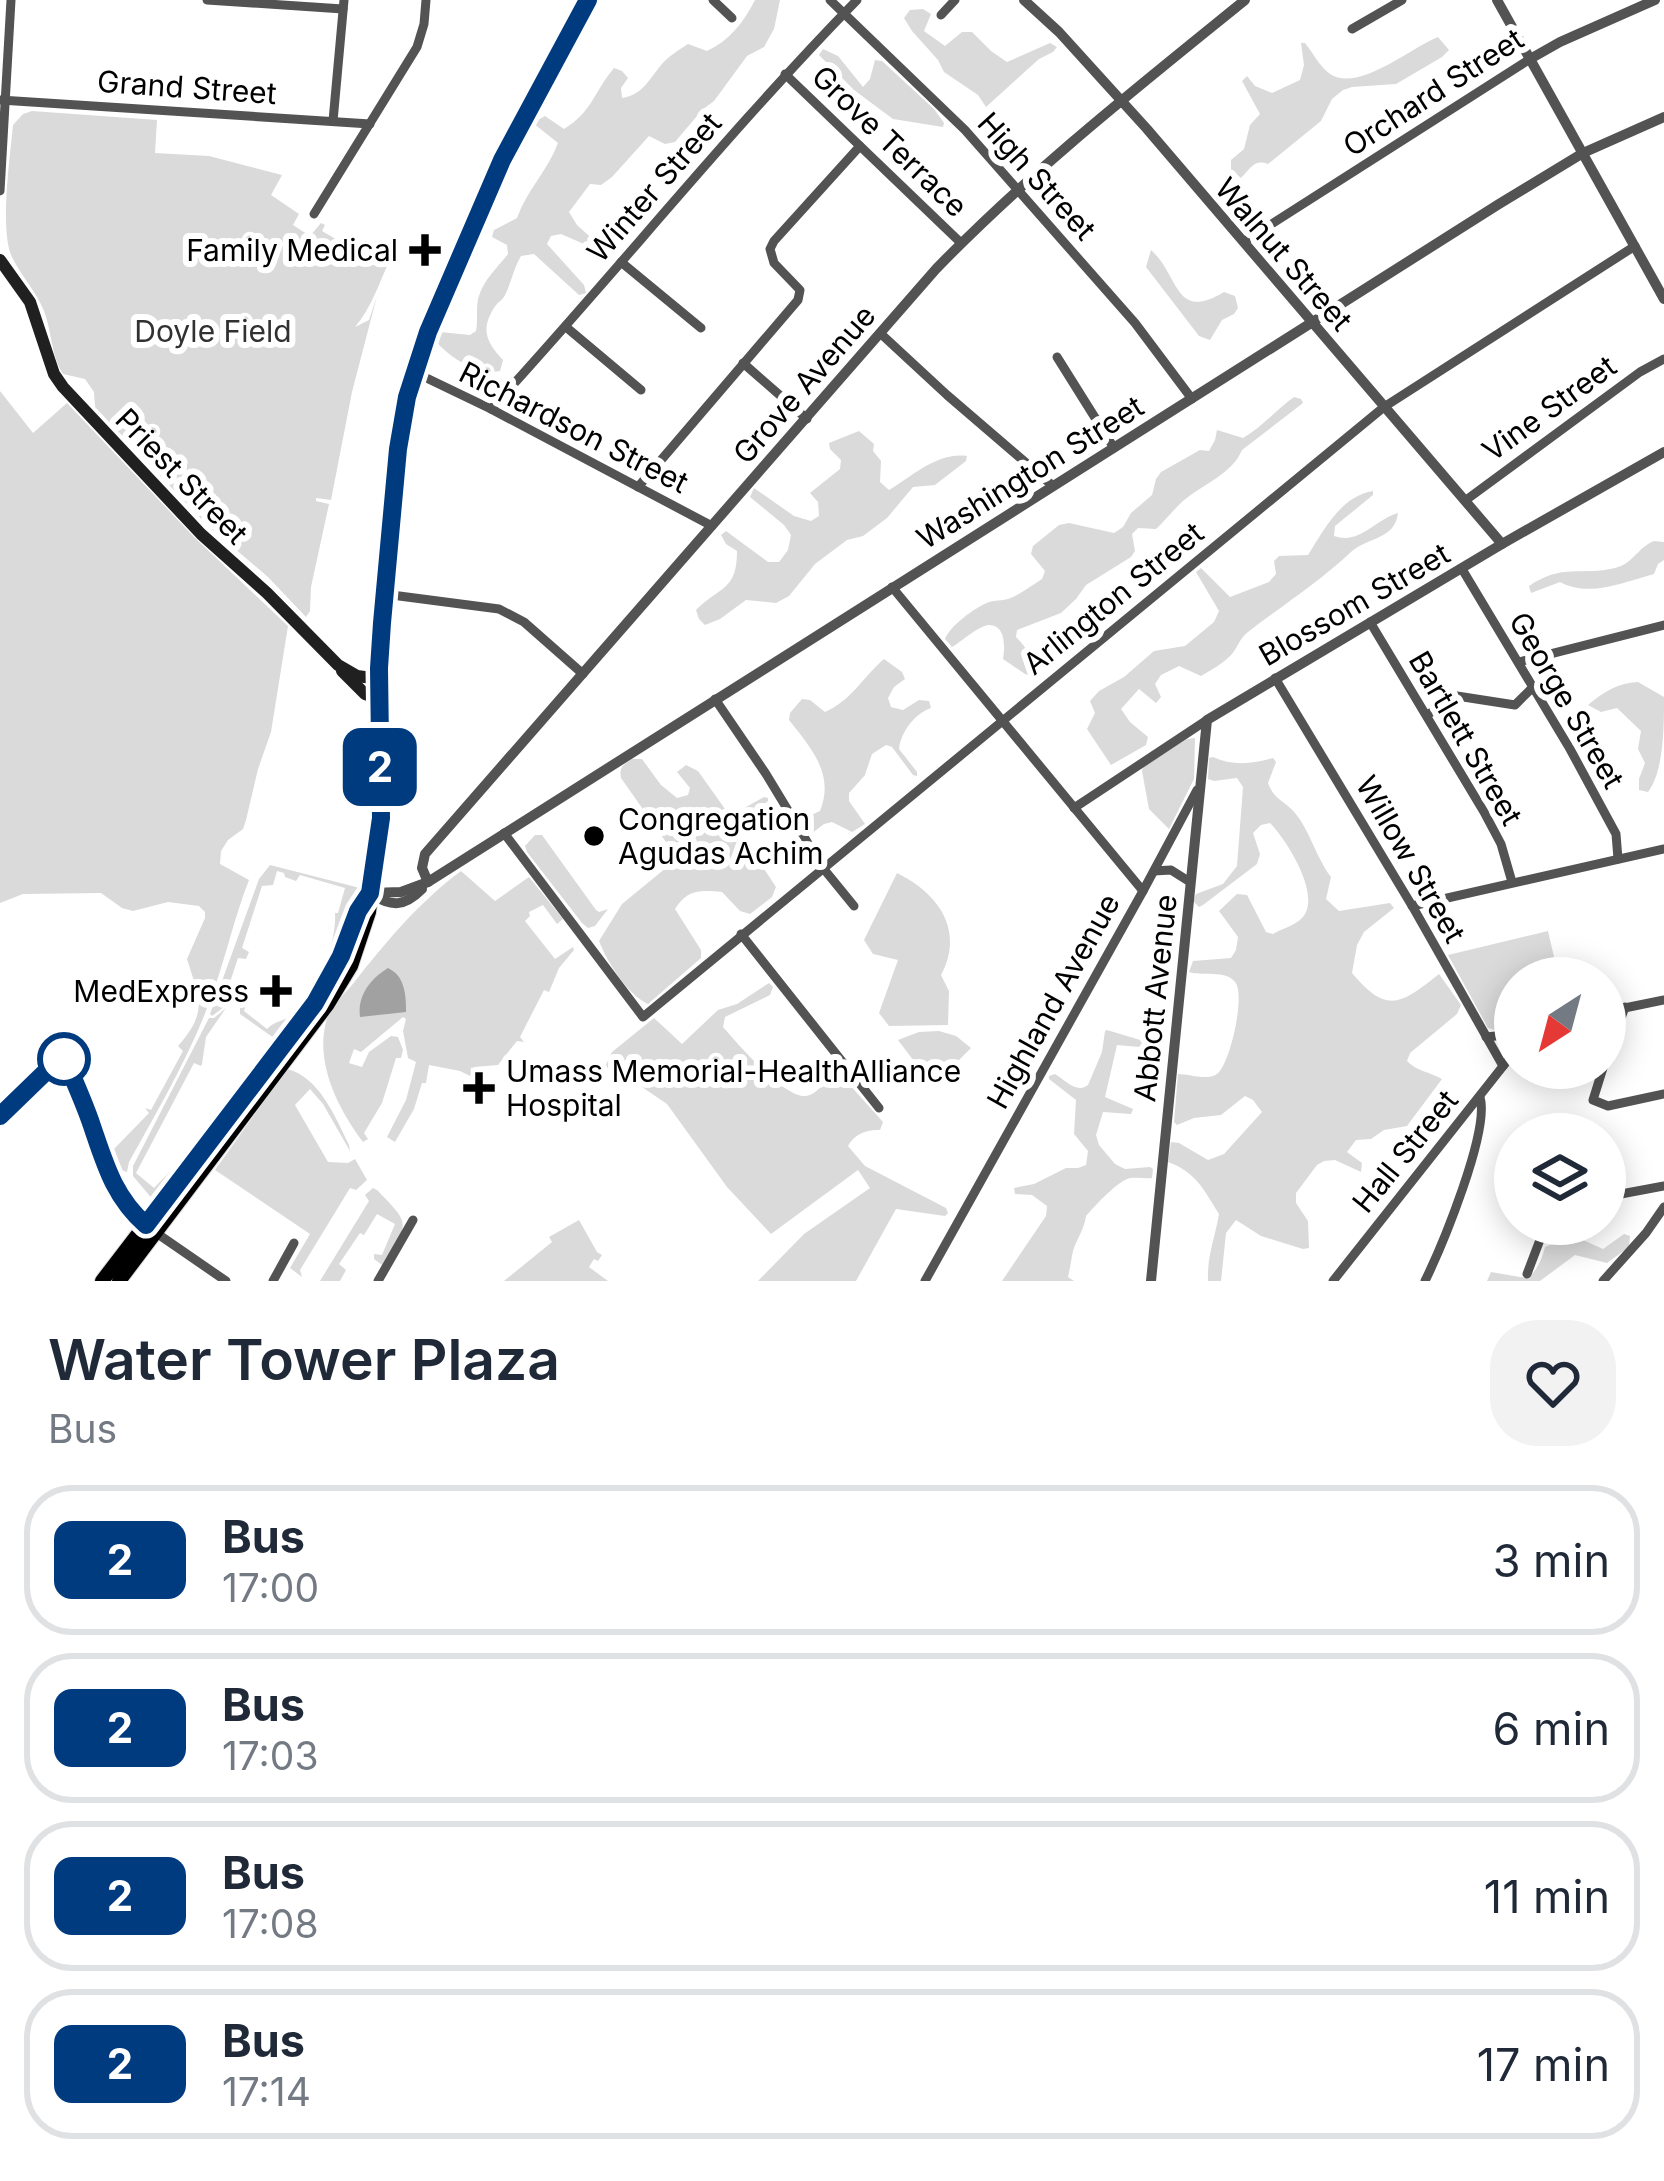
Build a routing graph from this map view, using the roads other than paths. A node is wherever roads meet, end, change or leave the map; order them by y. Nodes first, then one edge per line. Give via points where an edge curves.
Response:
1 (11, 0) edge
2 (207, 0) edge
3 (426, 0) edge
4 (588, 0) edge
5 (713, 0) edge
6 (830, 0) edge
7 (857, 0) edge
8 (955, 0) edge
9 (1024, 0) edge
10 (1245, 0) edge
11 (1402, 0) edge
12 (1497, 0) edge
13 (1655, 0) edge
14 (344, 4) edge
15 (844, 14) junction
16 (940, 15) dead end
17 (732, 18) dead end
18 (1352, 29) dead end
19 (1530, 58) junction
20 (785, 74) junction
21 (3, 101) edge
22 (1119, 102) junction
23 (1664, 117) edge
24 (333, 121) junction
25 (370, 124) junction
26 (860, 146) junction
27 (1583, 153) junction
28 (0, 191) edge
29 (1019, 191) junction
30 (314, 214) dead end
31 (1245, 241) junction
32 (961, 243) junction
33 (1635, 246) junction
34 (0, 260) edge
35 (621, 262) junction
36 (1664, 299) edge
37 (1312, 324) junction
38 (566, 327) junction
39 (701, 328) dead end
40 (880, 333) junction
41 (1057, 357) dead end
42 (1664, 359) edge
43 (743, 363) junction
44 (414, 372) junction
45 (641, 390) dead end
46 (1192, 399) junction
47 (1384, 407) junction
48 (491, 409) junction
49 (807, 419) junction
50 (1114, 448) junction
51 (1664, 452) edge
52 (1053, 485) junction
53 (638, 487) junction
54 (1466, 500) junction
55 (712, 526) junction
56 (1502, 544) junction
57 (1462, 569) junction
58 (892, 587) junction
59 (384, 594) junction
60 (1370, 622) junction
61 (1664, 625) edge
62 (1519, 662) junction
63 (338, 665) junction
64 (583, 674) junction
65 (1275, 678) junction
66 (380, 679) junction
67 (1534, 687) junction
68 (380, 699) junction
69 (715, 699) junction
70 (1426, 715) junction
71 (1002, 719) junction
72 (1207, 720) junction
73 (1201, 779) junction
74 (1075, 808) junction
75 (504, 832) junction
76 (439, 840) junction
77 (1664, 849) edge
78 (1618, 859) junction
79 (823, 868) junction
80 (445, 870) junction
81 (1154, 871) junction
82 (428, 882) junction
83 (1190, 882) junction
84 (1512, 882) junction
85 (1143, 891) junction
86 (370, 893) junction
87 (854, 906) dead end
88 (1412, 906) junction
89 (741, 934) junction
90 (1664, 1000) edge
91 (1626, 1007) edge
92 (1494, 1036) edge
93 (1486, 1037) junction
94 (1494, 1052) edge
95 (1494, 1077) edge
96 (1596, 1089) edge
97 (1664, 1094) edge
98 (1480, 1096) junction
99 (879, 1108) dead end
100 (1664, 1186) edge
101 (1626, 1193) edge
102 (1664, 1207) edge
103 (412, 1220) dead end
104 (150, 1228) junction
105 (294, 1243) dead end
106 (1538, 1245) edge
107 (134, 1259) junction
108 (1527, 1274) dead end
109 (136, 1280) edge
110 (102, 1281) edge
111 (119, 1281) edge
112 (226, 1281) edge
113 (273, 1281) edge
114 (378, 1281) edge
115 (925, 1281) edge
116 (1151, 1281) edge
117 (1333, 1281) edge
118 (1425, 1281) edge
119 (1603, 1281) edge

1 - 21 street
2 - 14 street
3 - 25 street via 417,47
4 - 44 main road via 502,160
5 - 17 street
6 - 15 street, High Street
7 - 15 street, Winter Street
8 - 16 street
9 - 22 street, Walnut Street
10 - 22 street, Grove Avenue
11 - 18 street
12 - 19 street
13 - 19 street, Orchard Street
14 - 24 street
15 - 20 street, Winter Street
15 - 29 street, High Street
19 - 27 street
19 - 31 street, Orchard Street
20 - 26 street, Grove Terrace
20 - 35 street, Winter Street
21 - 24 street, Grand Street
21 - 28 street
22 - 29 street, Grove Avenue
22 - 31 street, Walnut Street
23 - 27 street, Washington Street
24 - 25 street, Grand Street
25 - 30 street
26 - 32 street, Grove Terrace
26 - 43 street via 774,241 774,263 801,294
27 - 33 street
27 - 37 street, Washington Street
29 - 32 street, Grove Avenue
29 - 46 street, High Street
31 - 37 street, Walnut Street
32 - 40 street, Grove Avenue
33 - 36 street
33 - 47 street, Arlington Street
34 - 63 main road, Priest Street via 30,302 63,387
35 - 38 street, Winter Street
35 - 39 street
37 - 46 street, Washington Street
37 - 47 street, Walnut Street
38 - 45 street
38 - 48 street, Winter Street
40 - 49 street, Grove Avenue
40 - 52 street
41 - 50 street
42 - 54 street, Vine Street
43 - 49 street
43 - 53 street
44 - 48 street, Richardson Street
44 - 59 main road
46 - 50 street, Washington Street
47 - 54 street, Walnut Street
47 - 71 street, Arlington Street
48 - 53 street, Richardson Street
49 - 55 street, Grove Avenue
50 - 52 street, Washington Street
51 - 56 street, Blossom Street
52 - 58 street, Washington Street
53 - 55 street, Richardson Street
54 - 56 street, Walnut Street
55 - 64 street, Grove Avenue
56 - 57 street, Blossom Street
57 - 60 street, Blossom Street
57 - 62 street, George Street
58 - 69 street, Washington Street
58 - 71 street
59 - 64 street via 500,609
59 - 66 main road
60 - 65 street, Blossom Street
60 - 70 street, Bartlett Street
61 - 62 street
62 - 67 street, George Street
63 - 66 main road, Priest Street
63 - 68 main road
64 - 76 street, Grove Avenue
65 - 72 street, Blossom Street
65 - 88 street, Willow Street
66 - 68 main road
67 - 70 street via 1515,705 1457,696
67 - 78 street, George Street via 1616,834
68 - 86 main road via 381,818
69 - 75 street, Washington Street
69 - 79 street
70 - 84 street, Bartlett Street via 1502,844
71 - 74 street
71 - 79 street, Arlington Street
72 - 73 street, Abbott Avenue
72 - 74 street, Blossom Street
73 - 81 street, Highland Avenue
73 - 83 street, Abbott Avenue
74 - 85 street
75 - 80 street, Washington Street
75 - 89 street, Arlington Street via 643,1017
76 - 80 street via 436,856
76 - 82 street, Grove Avenue via 423,858
77 - 78 street
78 - 84 street
79 - 87 street
79 - 89 street, Arlington Street
80 - 82 street, Washington Street
81 - 83 street, Highland Avenue
81 - 85 street, Highland Avenue
82 - 86 street, Washington Street
83 - 116 street, Abbott Avenue
84 - 88 street
85 - 115 street, Highland Avenue
86 - 104 main road via 315,1003
88 - 93 street, Willow Street
89 - 99 street
90 - 91 street
92 - 93 street
93 - 94 street, Willow Street
95 - 98 street, Hall Street
96 - 97 street via 1593,1100 1608,1106
98 - 117 street, Hall Street
98 - 118 street via 1482,1119 1465,1177
100 - 101 street
102 - 119 street
103 - 114 street
104 - 107 main road
104 - 110 main road
104 - 112 street
105 - 113 street
106 - 108 street
107 - 109 street
107 - 111 main road

